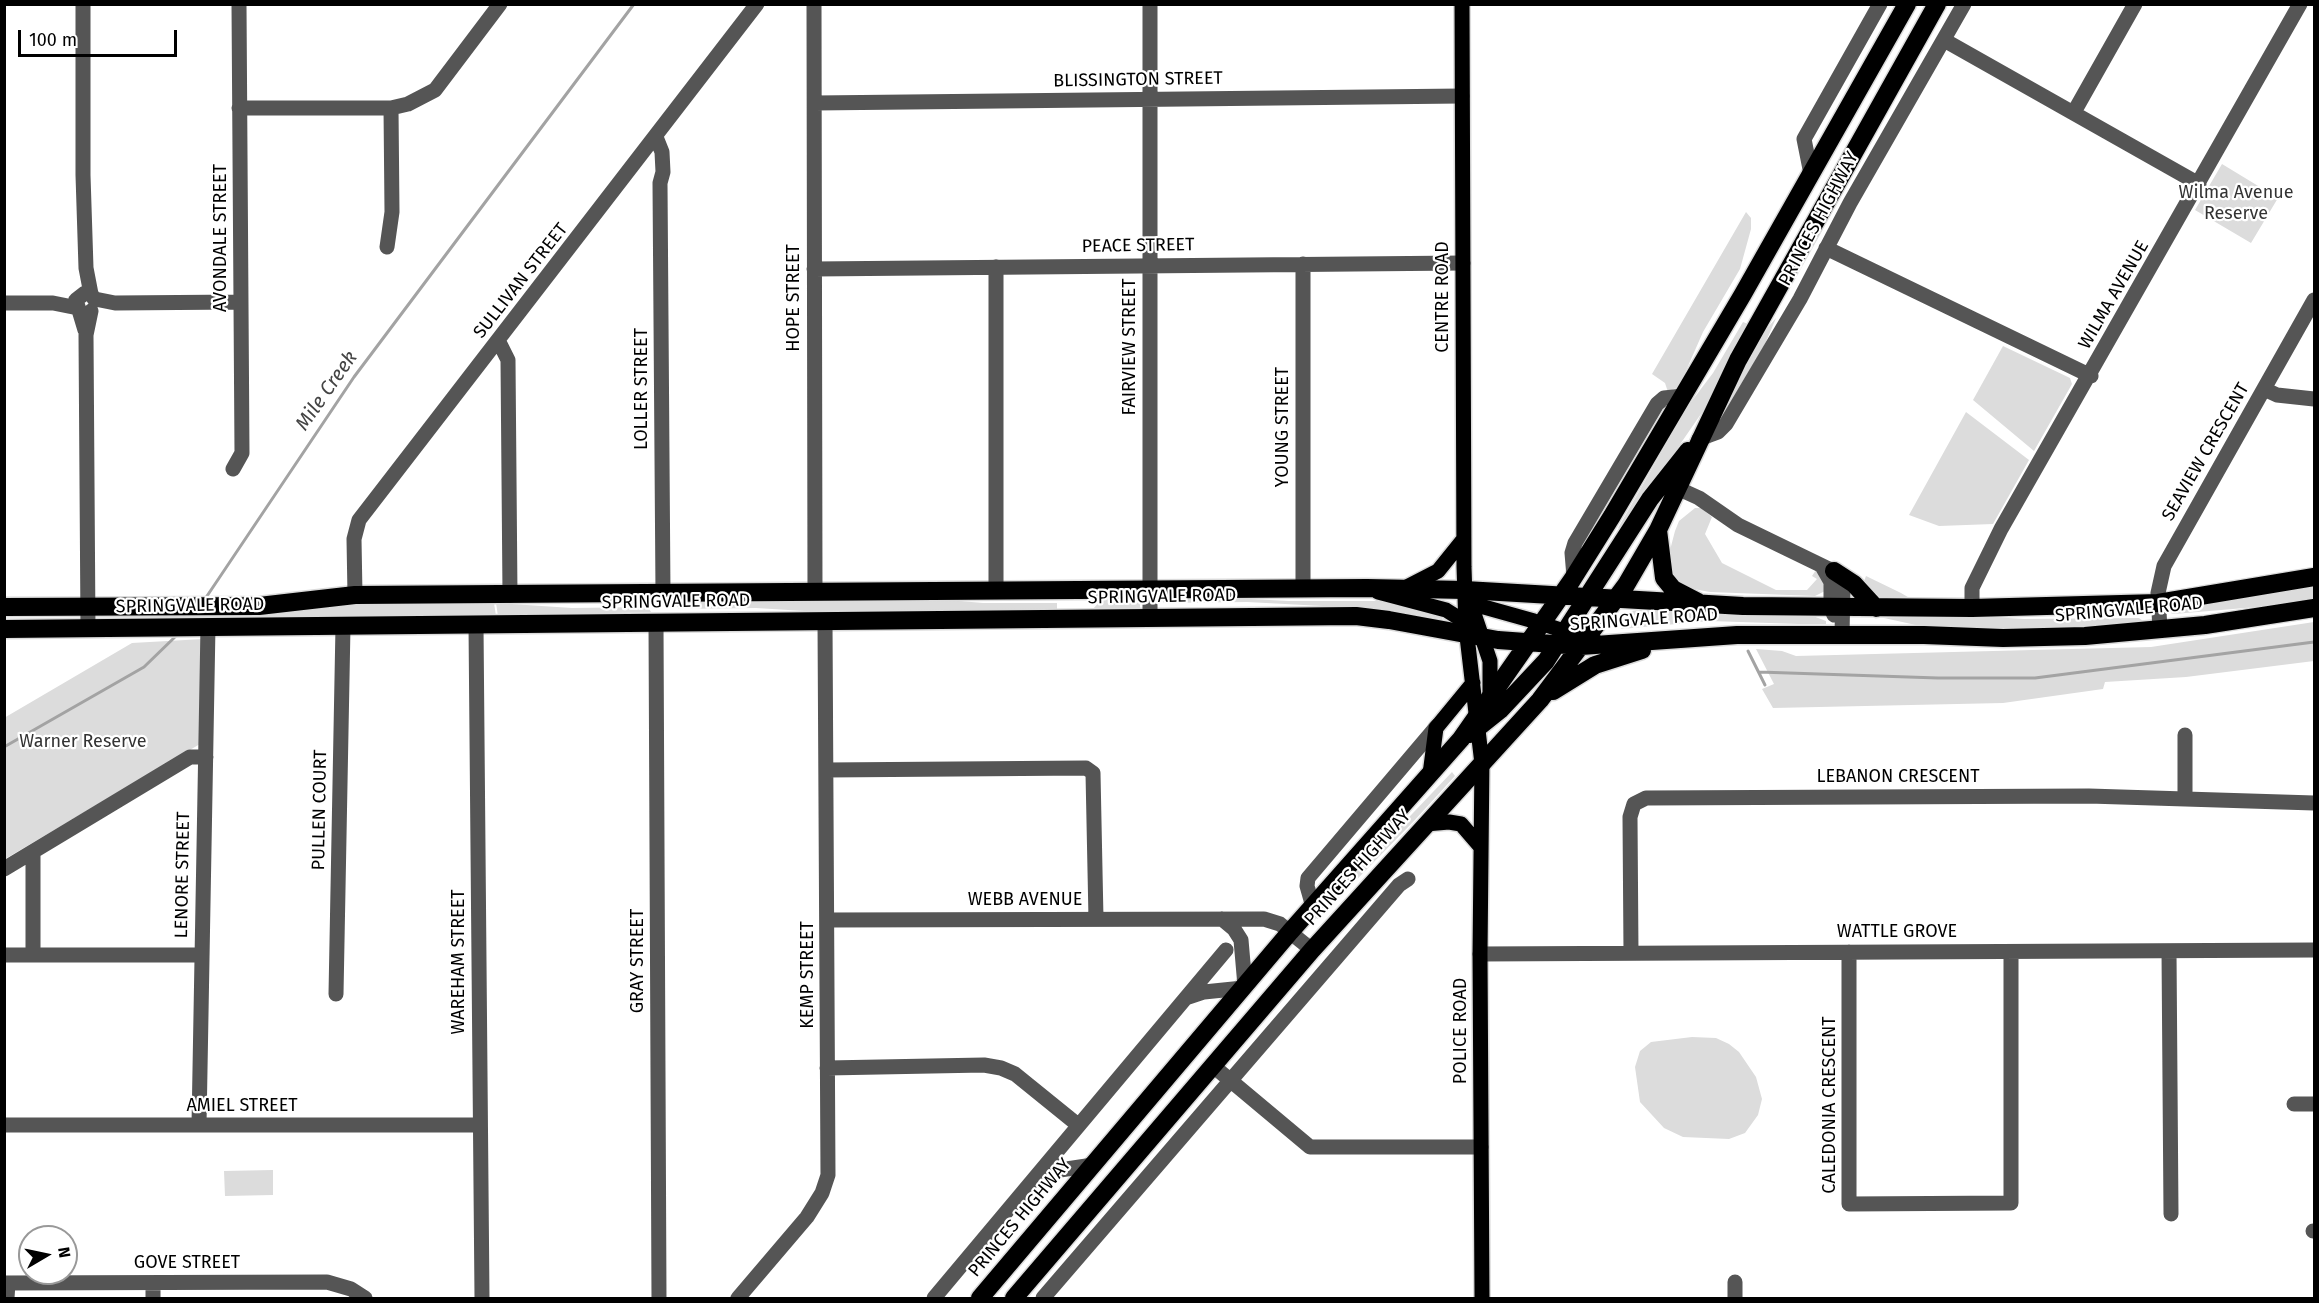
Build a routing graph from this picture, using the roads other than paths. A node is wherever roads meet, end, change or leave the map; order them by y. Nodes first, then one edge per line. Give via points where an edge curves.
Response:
1 (83, 4) edge
2 (239, 4) edge
3 (500, 4) edge
4 (757, 4) edge
5 (814, 4) edge
6 (1150, 4) edge
7 (1462, 4) edge
8 (1880, 4) edge
9 (1937, 4) edge
10 (1964, 4) edge
11 (2134, 4) edge
12 (2300, 4) edge
13 (1906, 5) edge
14 (1944, 40) junction
15 (1462, 96) junction
16 (1150, 100) junction
17 (815, 103) junction
18 (239, 108) junction
19 (391, 108) junction
20 (2074, 112) junction
21 (656, 137) junction
22 (642, 156) junction
23 (1811, 174) junction
24 (660, 183) junction
25 (2199, 184) junction
26 (1786, 219) junction
27 (1809, 233) junction
28 (387, 247) dead end
29 (1826, 248) junction
30 (1463, 263) junction
31 (1303, 264) junction
32 (1150, 265) junction
33 (996, 267) junction
34 (814, 269) junction
35 (2314, 300) edge
36 (241, 302) junction
37 (4, 303) edge
38 (86, 303) junction
39 (499, 342) junction
40 (2091, 376) junction
41 (2260, 395) junction
42 (2310, 399) edge
43 (1698, 441) junction
44 (233, 469) dead end
45 (1677, 488) junction
46 (1658, 530) junction
47 (1463, 540) junction
48 (1826, 568) junction
49 (2314, 577) edge
50 (1366, 588) junction
51 (1303, 589) junction
52 (1403, 589) junction
53 (1150, 590) junction
54 (1465, 590) junction
55 (996, 591) junction
56 (815, 592) junction
57 (663, 594) junction
58 (355, 595) junction
59 (510, 595) junction
60 (1561, 596) junction
61 (1587, 598) junction
62 (1615, 600) junction
63 (2158, 603) junction
64 (1702, 604) junction
65 (88, 606) junction
66 (4, 607) edge
67 (1837, 608) junction
68 (1876, 608) junction
69 (1972, 608) junction
70 (2314, 608) edge
71 (1150, 618) junction
72 (825, 621) junction
73 (656, 623) junction
74 (1543, 623) junction
75 (476, 625) junction
76 (206, 626) junction
77 (343, 626) junction
78 (88, 629) junction
79 (4, 630) edge
80 (2160, 630) junction
81 (1472, 631) junction
82 (1842, 635) junction
83 (1669, 641) junction
84 (1590, 643) junction
85 (1529, 644) junction
86 (1557, 646) junction
87 (1473, 683) junction
88 (1491, 697) junction
89 (1540, 700) junction
90 (1437, 726) junction
91 (1475, 728) junction
92 (2185, 735) dead end
93 (206, 757) junction
94 (1482, 764) junction
95 (826, 770) junction
96 (1430, 774) junction
97 (2185, 799) junction
98 (2314, 803) edge
99 (1426, 824) junction
100 (1480, 846) junction
101 (33, 853) junction
102 (4, 869) edge
103 (1408, 879) dead end
104 (1313, 907) junction
105 (1096, 919) junction
106 (827, 920) junction
107 (1222, 920) junction
108 (1290, 932) junction
109 (1226, 950) dead end
110 (1312, 950) junction
111 (2314, 950) edge
112 (2169, 951) junction
113 (1849, 952) junction
114 (2011, 952) junction
115 (1631, 953) junction
116 (1480, 954) junction
117 (4, 955) edge
118 (33, 955) junction
119 (201, 955) junction
120 (1244, 987) junction
121 (336, 994) dead end
122 (1186, 998) junction
123 (1212, 1065) junction
124 (827, 1068) junction
125 (1232, 1082) junction
126 (2294, 1104) dead end
127 (2314, 1104) edge
128 (4, 1125) edge
129 (199, 1125) junction
130 (479, 1125) junction
131 (1078, 1125) junction
132 (1481, 1147) junction
133 (1093, 1166) junction
134 (1040, 1173) junction
135 (2171, 1214) dead end
136 (1735, 1282) dead end
137 (7, 1288) edge
138 (153, 1291) edge
139 (365, 1299) edge
140 (482, 1299) edge
141 (659, 1299) edge
142 (738, 1299) edge
143 (934, 1299) edge
144 (980, 1299) edge
145 (1014, 1299) edge
146 (1044, 1299) edge
147 (1482, 1299) edge
148 (1735, 1299) edge

1 - 38 street
2 - 18 street, AVONDALE STREET
3 - 19 street via 435,90
4 - 21 street, SULLIVAN STREET
5 - 17 street, HOPE STREET
6 - 16 street, FAIRVIEW STREET
7 - 15 main road, CENTRE ROAD
8 - 23 street, PRINCES HIGHWAY via 1803,139
9 - 27 highway, PRINCES HIGHWAY
10 - 14 street, PRINCES HIGHWAY
11 - 20 street
12 - 25 street, WILMA AVENUE
13 - 23 highway, PRINCES HIGHWAY
14 - 20 street
14 - 29 street, PRINCES HIGHWAY
15 - 16 street, BLISSINGTON STREET
15 - 30 main road, CENTRE ROAD
16 - 17 street, BLISSINGTON STREET
16 - 32 street, FAIRVIEW STREET
17 - 34 street, HOPE STREET
18 - 19 street
18 - 36 street, AVONDALE STREET
19 - 28 street via 392,212
20 - 25 street
21 - 22 street, SULLIVAN STREET
21 - 24 street, LOLLER STREET via 662,152
22 - 24 street via 654,167
22 - 39 street, SULLIVAN STREET
23 - 26 highway, PRINCES HIGHWAY
24 - 57 street, LOLLER STREET
25 - 40 street, WILMA AVENUE
26 - 27 highway
26 - 60 highway, PRINCES HIGHWAY
27 - 43 highway, PRINCES HIGHWAY
29 - 40 street
29 - 43 street, PRINCES HIGHWAY via 1726,424
30 - 31 street, PEACE STREET
30 - 47 main road, CENTRE ROAD
31 - 32 street, PEACE STREET
31 - 51 street, YOUNG STREET
32 - 33 street, PEACE STREET
32 - 53 street, FAIRVIEW STREET
33 - 34 street, PEACE STREET
33 - 55 street
34 - 56 street, HOPE STREET
35 - 41 street, SEAVIEW CRESCENT
36 - 38 street
36 - 44 street, AVONDALE STREET via 242,453
37 - 38 street
38 - 65 street
39 - 58 street, SULLIVAN STREET via 359,520 354,539
39 - 59 street via 508,360
40 - 69 street, WILMA AVENUE via 1983,562 1972,588
41 - 42 street
41 - 63 street, SEAVIEW CRESCENT via 2164,566
43 - 45 highway, PRINCES HIGHWAY
43 - 61 highway, PRINCES HIGHWAY via 1660,485
45 - 46 highway, PRINCES HIGHWAY
45 - 48 street via 1701,499 1733,523
46 - 62 highway, PRINCES HIGHWAY
46 - 64 highway via 1665,580 1676,591
47 - 52 main road via 1438,570
47 - 54 main road, CENTRE ROAD
48 - 67 street via 1843,583
48 - 68 highway via 1854,584
49 - 63 highway, SPRINGVALE ROAD
50 - 51 highway, SPRINGVALE ROAD
50 - 52 highway, SPRINGVALE ROAD
50 - 81 main road via 1446,610
51 - 53 highway, SPRINGVALE ROAD
52 - 54 highway, SPRINGVALE ROAD
53 - 55 highway, SPRINGVALE ROAD
53 - 71 street, FAIRVIEW STREET
54 - 60 highway, SPRINGVALE ROAD
54 - 74 main road via 1484,607
54 - 81 main road, CENTRE ROAD
54 - 81 main road, CENTRE ROAD
55 - 56 highway, SPRINGVALE ROAD
56 - 57 highway, SPRINGVALE ROAD
57 - 59 highway, SPRINGVALE ROAD
57 - 73 highway
58 - 59 highway, SPRINGVALE ROAD
58 - 65 highway, SPRINGVALE ROAD via 218,607
60 - 61 highway, SPRINGVALE ROAD
60 - 74 highway, PRINCES HIGHWAY
61 - 62 highway, SPRINGVALE ROAD
61 - 86 highway, PRINCES HIGHWAY
62 - 64 highway, SPRINGVALE ROAD
62 - 84 highway, PRINCES HIGHWAY
63 - 69 highway, SPRINGVALE ROAD
63 - 80 street, SEAVIEW CRESCENT
64 - 67 highway, SPRINGVALE ROAD
65 - 66 highway, SPRINGVALE ROAD
65 - 78 street
67 - 68 highway, SPRINGVALE ROAD
67 - 82 street
68 - 69 highway, SPRINGVALE ROAD
70 - 80 highway, SPRINGVALE ROAD
71 - 72 highway, SPRINGVALE ROAD
71 - 81 highway, SPRINGVALE ROAD via 1356,616
72 - 73 highway, SPRINGVALE ROAD
72 - 95 street, KEMP STREET
73 - 75 highway, SPRINGVALE ROAD
73 - 141 street, GRAY STREET
74 - 85 highway, PRINCES HIGHWAY
74 - 86 main road
75 - 77 highway, SPRINGVALE ROAD
75 - 130 street, WAREHAM STREET
76 - 77 highway, SPRINGVALE ROAD
76 - 78 highway, SPRINGVALE ROAD
76 - 93 street, LENORE STREET
77 - 121 street, PULLEN COURT
78 - 79 highway, SPRINGVALE ROAD
80 - 82 highway, SPRINGVALE ROAD via 2036,638
81 - 85 highway, SPRINGVALE ROAD
81 - 87 main road, CENTRE ROAD
81 - 88 main road, CENTRE ROAD via 1491,669
82 - 83 highway, SPRINGVALE ROAD via 1737,635
83 - 84 highway, SPRINGVALE ROAD
83 - 89 highway via 1595,665
84 - 86 highway, SPRINGVALE ROAD
84 - 89 highway, PRINCES HIGHWAY
85 - 86 highway, SPRINGVALE ROAD
85 - 88 highway, PRINCES HIGHWAY
86 - 91 highway, PRINCES HIGHWAY
87 - 90 main road
87 - 91 main road, CENTRE ROAD
88 - 91 highway, PRINCES HIGHWAY
89 - 94 highway, PRINCES HIGHWAY
90 - 96 main road
90 - 104 street, PRINCES HIGHWAY via 1308,878
91 - 94 main road, POLICE ROAD
91 - 96 highway, PRINCES HIGHWAY
92 - 97 street
93 - 101 street via 190,757
93 - 119 street, LENORE STREET
94 - 99 highway, PRINCES HIGHWAY
94 - 100 main road, POLICE ROAD
95 - 105 street via 1086,768 1093,773
95 - 106 street, KEMP STREET
96 - 104 highway, PRINCES HIGHWAY
97 - 98 street, LEBANON CRESCENT
97 - 115 street, LEBANON CRESCENT via 1646,798 1634,804 1630,817
99 - 100 main road via 1461,824
99 - 110 highway, PRINCES HIGHWAY
100 - 116 main road, POLICE ROAD
101 - 102 street
101 - 118 street
103 - 125 street
104 - 108 highway, PRINCES HIGHWAY
105 - 106 street, WEBB AVENUE
105 - 107 street, WEBB AVENUE
106 - 124 street, KEMP STREET
107 - 108 street, WEBB AVENUE via 1269,920
107 - 120 street via 1241,940
108 - 110 street, WEBB AVENUE
108 - 120 highway, PRINCES HIGHWAY
109 - 122 street, PRINCES HIGHWAY
110 - 123 highway, PRINCES HIGHWAY
111 - 112 street, WATTLE GROVE
112 - 114 street, WATTLE GROVE
112 - 135 street
113 - 114 street, WATTLE GROVE
113 - 114 street, CALEDONIA CRESCENT via 1849,1204 2012,1203
113 - 115 street, WATTLE GROVE
115 - 116 street, WATTLE GROVE
116 - 132 main road, POLICE ROAD
117 - 118 street
118 - 119 street
119 - 129 street, LENORE STREET
120 - 122 street
120 - 133 highway, PRINCES HIGHWAY
122 - 131 street, PRINCES HIGHWAY
123 - 125 street
123 - 145 highway, PRINCES HIGHWAY
124 - 131 street via 1001,1068 1015,1074
124 - 142 street, KEMP STREET via 828,1175 822,1193 807,1217
125 - 132 street via 1314,1148
125 - 146 street
126 - 127 street
128 - 129 street, AMIEL STREET
129 - 130 street, AMIEL STREET
130 - 140 street, WAREHAM STREET
131 - 134 street, PRINCES HIGHWAY
132 - 147 main road, POLICE ROAD
133 - 134 street, PRINCES HIGHWAY
133 - 144 highway, PRINCES HIGHWAY
134 - 143 street, PRINCES HIGHWAY
136 - 148 street
137 - 138 street, GOVE STREET
138 - 139 street, GOVE STREET via 327,1282 348,1288

